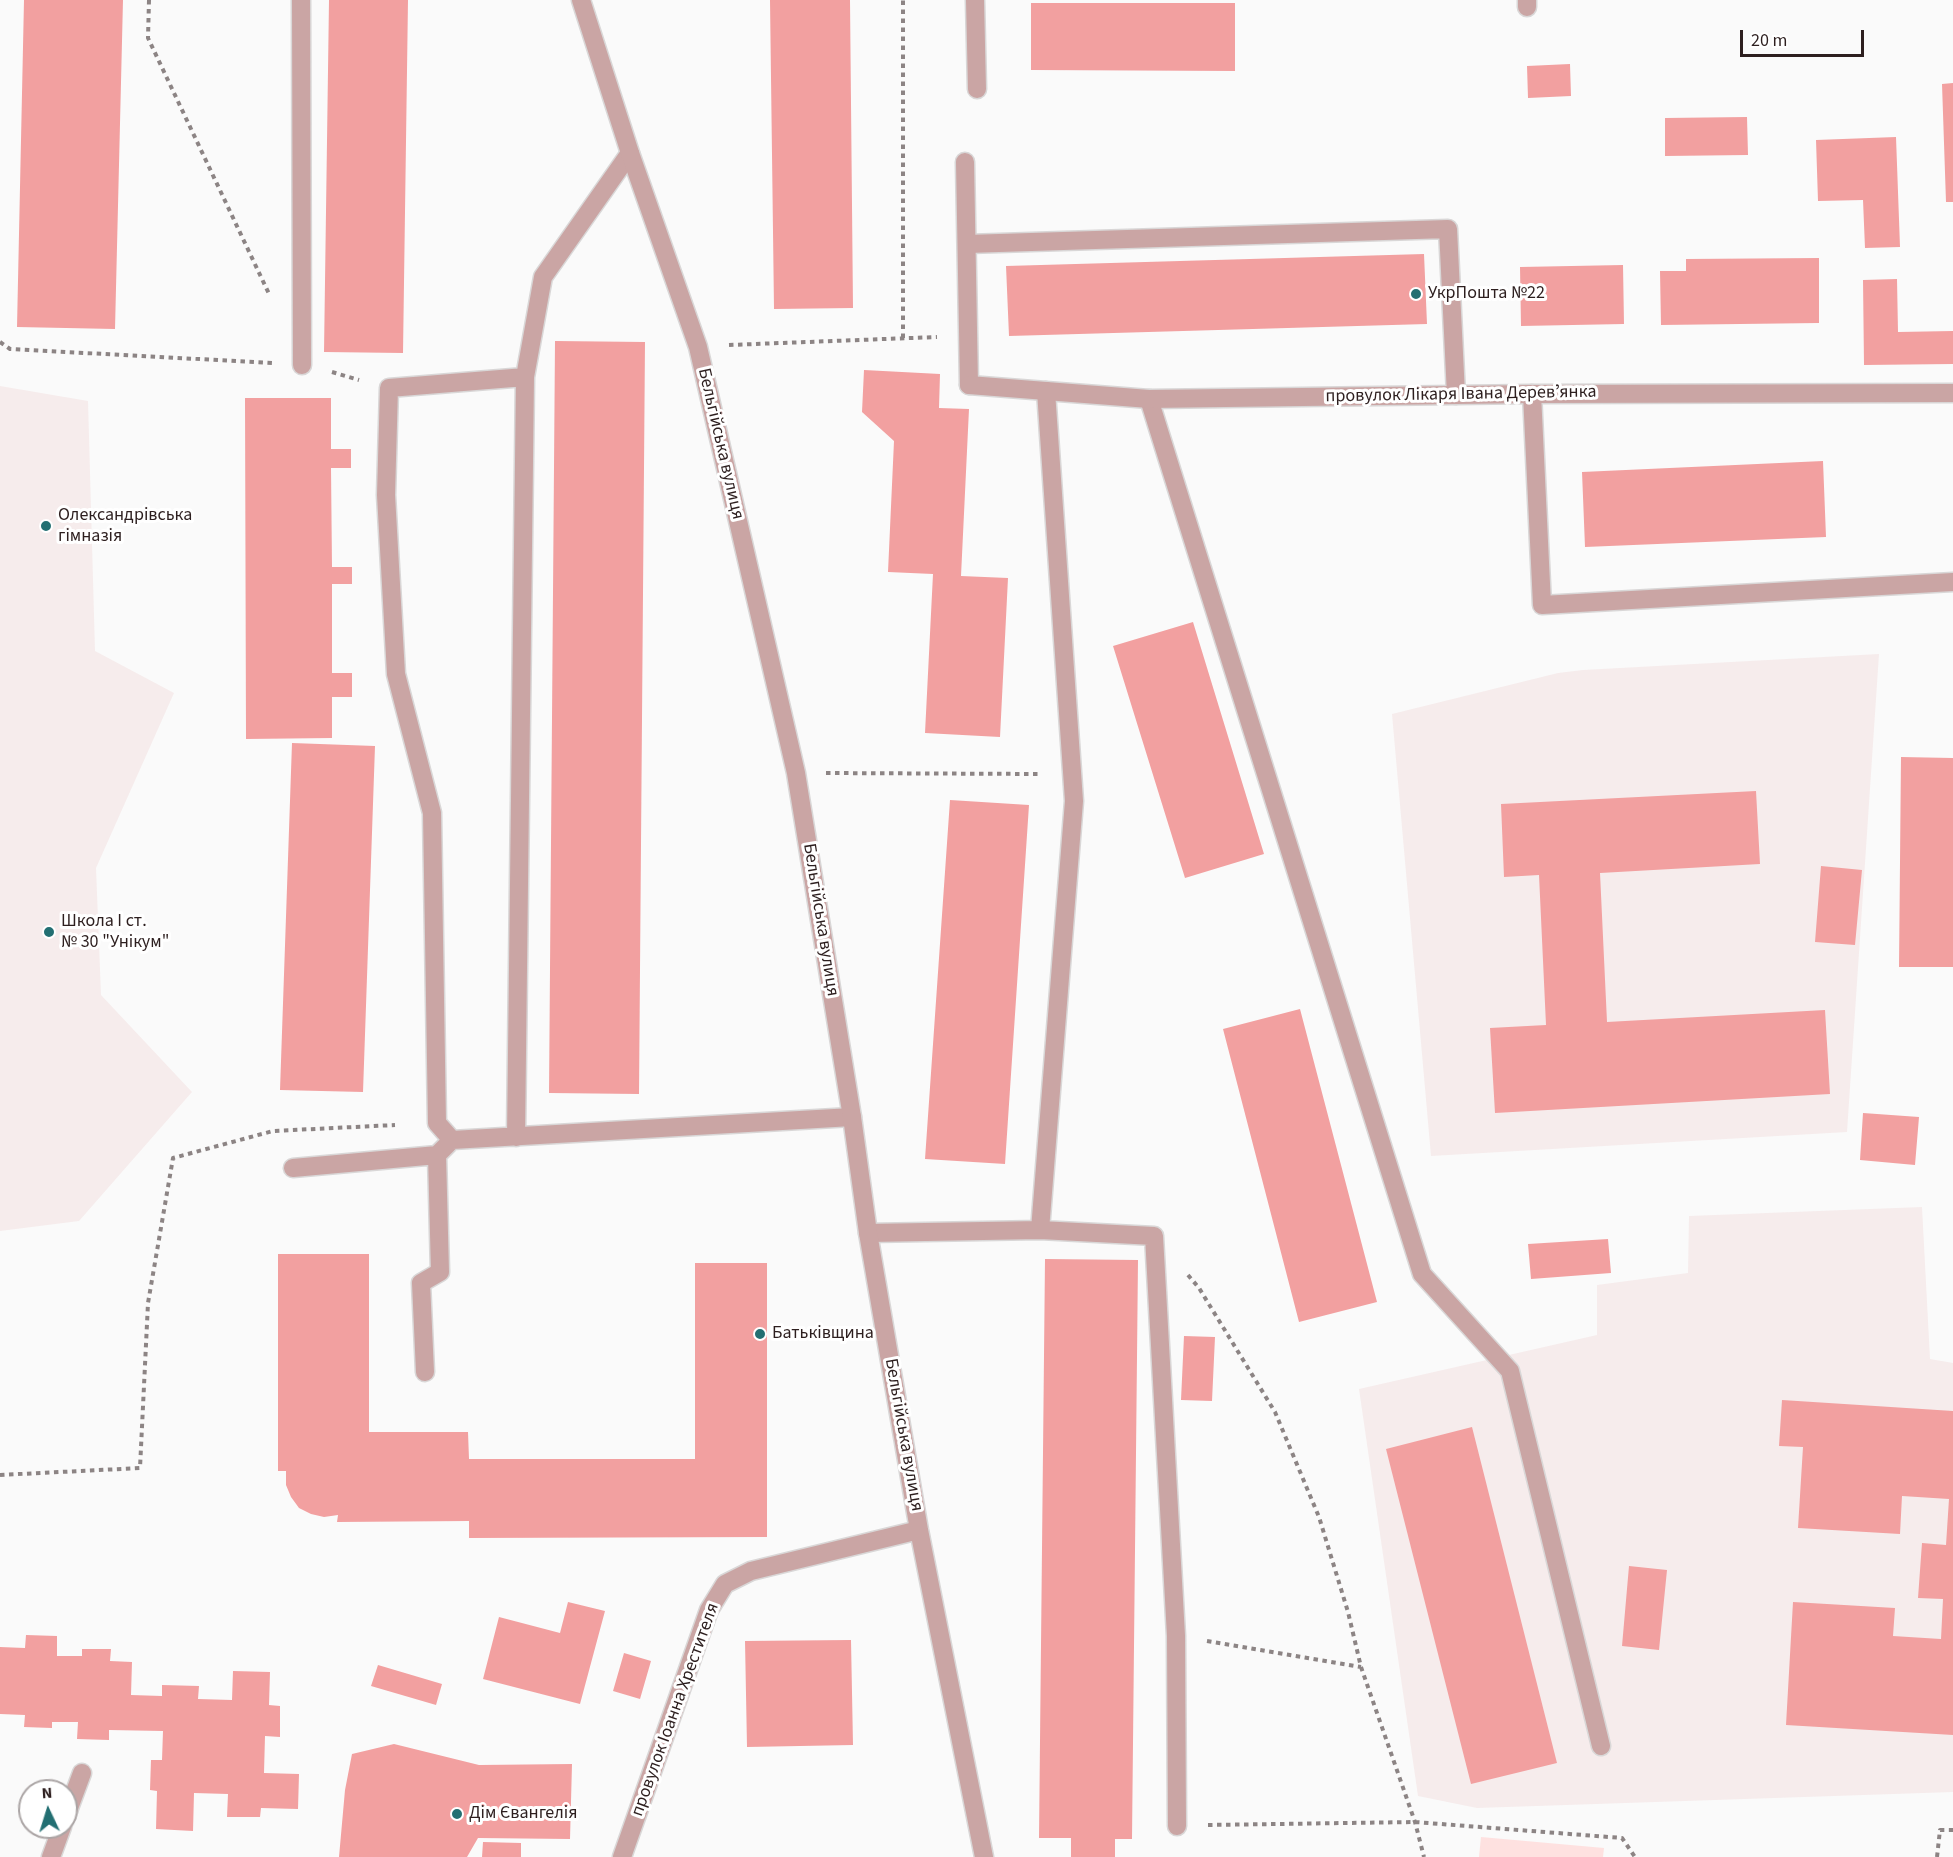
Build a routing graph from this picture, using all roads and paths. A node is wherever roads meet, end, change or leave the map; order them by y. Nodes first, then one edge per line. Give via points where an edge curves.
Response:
1 (149, 0) edge
2 (301, 0) edge
3 (581, 0) edge
4 (903, 0) edge
5 (975, 0) edge
6 (977, 89) dead end
7 (630, 153) junction
8 (965, 162) dead end
9 (967, 244) junction
10 (272, 301) dead end
11 (968, 335) junction
12 (903, 338) junction
13 (0, 342) edge
14 (698, 347) junction
15 (302, 364) junction
16 (525, 377) junction
17 (389, 388) junction
18 (1047, 391) junction
19 (1953, 393) edge
20 (1532, 394) junction
21 (1456, 395) junction
22 (1149, 399) junction
23 (1953, 582) edge
24 (796, 773) junction
25 (1072, 774) junction
26 (852, 1117) junction
27 (437, 1123) junction
28 (516, 1137) junction
29 (452, 1140) junction
30 (437, 1155) junction
31 (293, 1168) dead end
32 (1040, 1230) junction
33 (868, 1233) junction
34 (1154, 1236) junction
35 (425, 1372) dead end
36 (0, 1475) edge
37 (919, 1530) junction
38 (1176, 1636) junction
39 (1361, 1667) junction
40 (1601, 1746) dead end
41 (82, 1773) dead end
42 (78, 1784) edge
43 (1415, 1822) junction
44 (1177, 1826) joint
45 (1953, 1830) edge
46 (58, 1839) edge
47 (51, 1857) edge
48 (622, 1857) edge
49 (984, 1857) edge
50 (1424, 1857) edge
51 (1635, 1857) edge
52 (1937, 1857) edge

1 - 10 path via 148,38
2 - 15 street
3 - 7 street, Бельгійська вулиця
4 - 12 path
5 - 6 street
7 - 14 street, Бельгійська вулиця
7 - 16 street via 543,277
8 - 9 street
9 - 11 street
9 - 21 street via 1448,229
11 - 12 path
11 - 18 street, провулок Лікаря Івана Деревʼянка via 969,386
12 - 14 path
13 - 15 path via 10,349
14 - 24 street, Бельгійська вулиця
15 - 17 path
16 - 17 street
16 - 28 street
17 - 27 street via 386,495 396,674 432,813
18 - 22 street, провулок Лікаря Івана Деревʼянка
18 - 25 street
19 - 20 street, провулок Лікаря Івана Деревʼянка
20 - 21 street, провулок Лікаря Івана Деревʼянка
20 - 23 street via 1542,605
21 - 22 street, провулок Лікаря Івана Деревʼянка
22 - 40 street via 1422,1274 1510,1371
24 - 25 path
24 - 26 street, Бельгійська вулиця
25 - 32 street via 1074,801
26 - 28 street
26 - 33 street, Бельгійська вулиця
27 - 29 street
27 - 36 path via 273,1131 173,1158 148,1303 140,1468
28 - 29 street
29 - 30 street
30 - 31 street
30 - 35 street via 440,1272 422,1283
32 - 33 street
32 - 34 street
33 - 37 street, Бельгійська вулиця
34 - 38 street
34 - 39 path via 1199,1288 1275,1412 1319,1517
37 - 48 street, провулок Іоанна Хрестителя via 751,1571 725,1584 709,1610
37 - 49 street, Бельгійська вулиця
38 - 39 path
38 - 44 street
39 - 43 path
41 - 42 street
43 - 44 path
43 - 50 path
43 - 51 path via 1622,1838
45 - 52 path via 1940,1830
46 - 47 street

